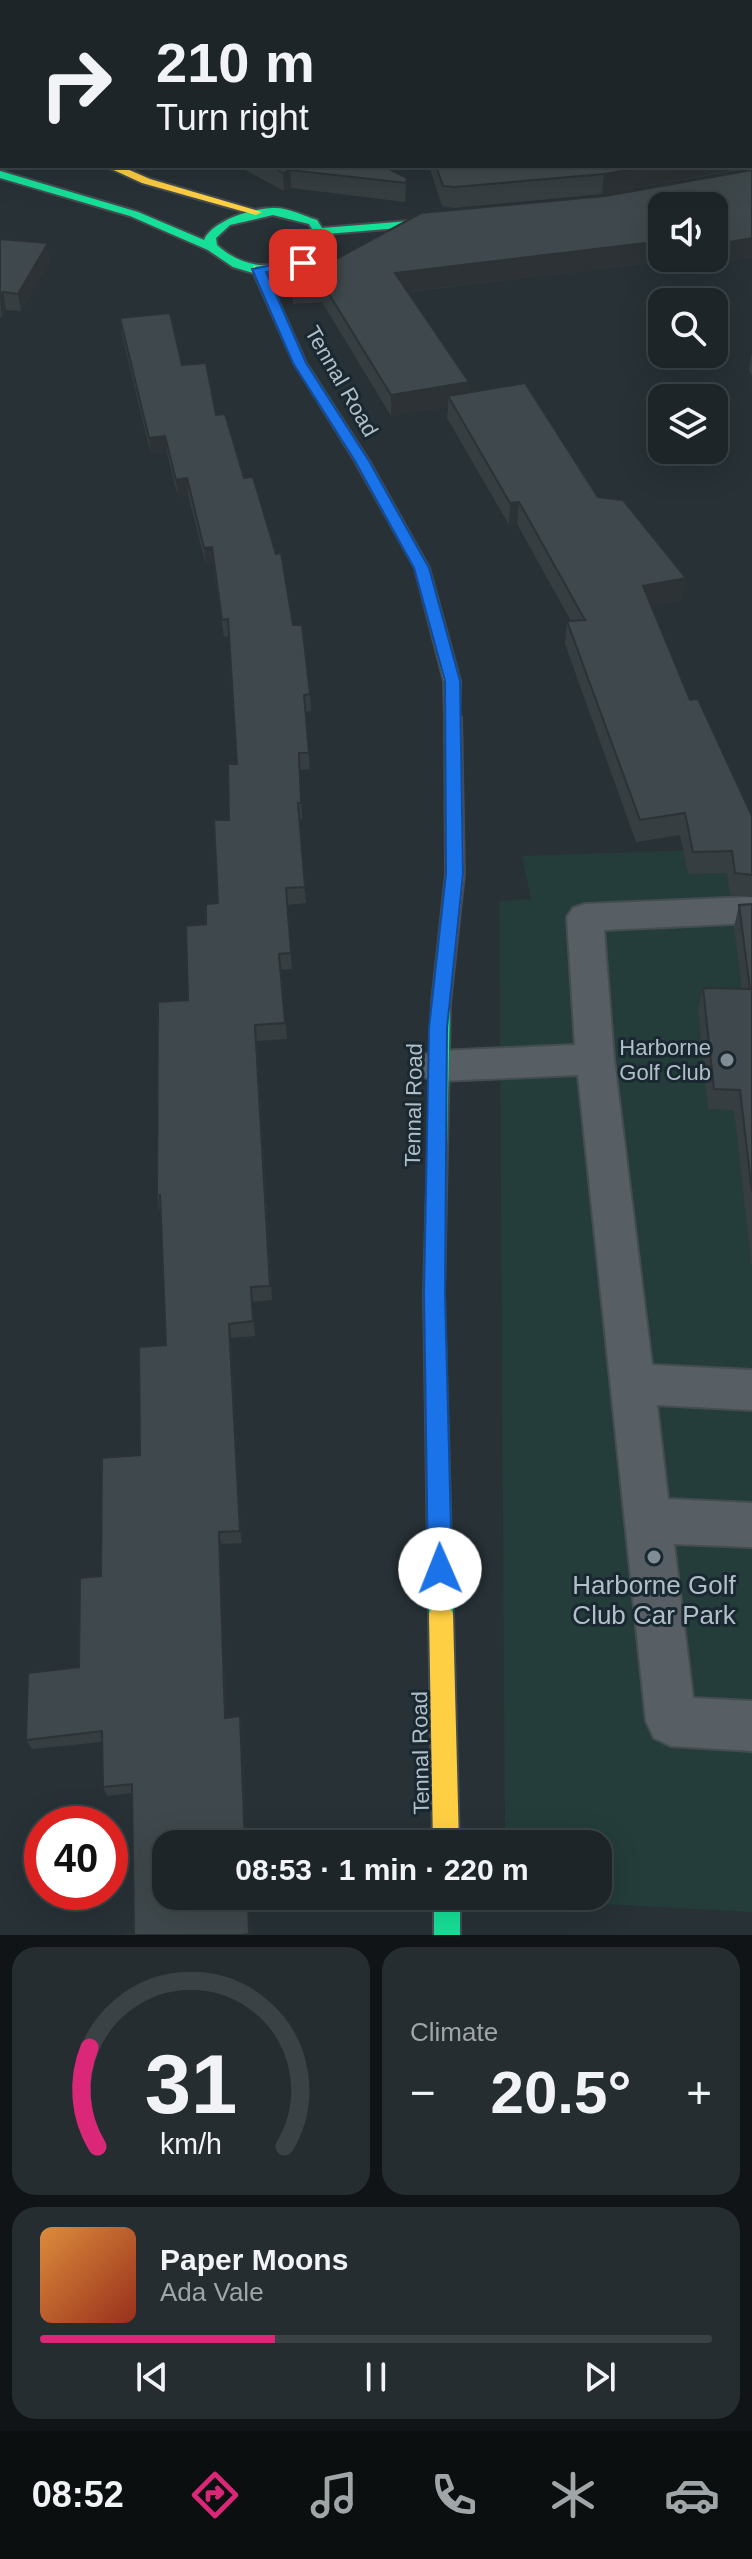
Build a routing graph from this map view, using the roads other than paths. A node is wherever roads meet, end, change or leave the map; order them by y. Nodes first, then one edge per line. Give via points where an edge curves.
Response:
1 (116, 168) edge
2 (0, 174) edge
3 (256, 212) junction
4 (483, 217) edge
5 (323, 231) junction
6 (212, 247) junction
7 (258, 269) junction
8 (752, 910) edge
9 (595, 1059) junction
10 (438, 1066) junction
11 (633, 1384) junction
12 (752, 1390) edge
13 (648, 1520) junction
14 (752, 1525) edge
15 (752, 1726) edge
16 (446, 1830) edge
17 (447, 1910) edge
18 (447, 1935) edge

1 - 3 street
2 - 6 street via 122,207
3 - 5 street via 304,217
3 - 6 street via 220,225 212,235
4 - 5 street
5 - 7 street via 325,242 311,258
6 - 7 street via 227,262
7 - 10 street, Tennal Road via 300,363 422,568 452,681 455,874
8 - 9 lane via 585,917
9 - 10 lane
9 - 11 lane
10 - 16 street, Tennal Road via 434,1294
11 - 12 lane
11 - 13 lane
13 - 14 lane
13 - 15 lane via 671,1721
17 - 18 street

